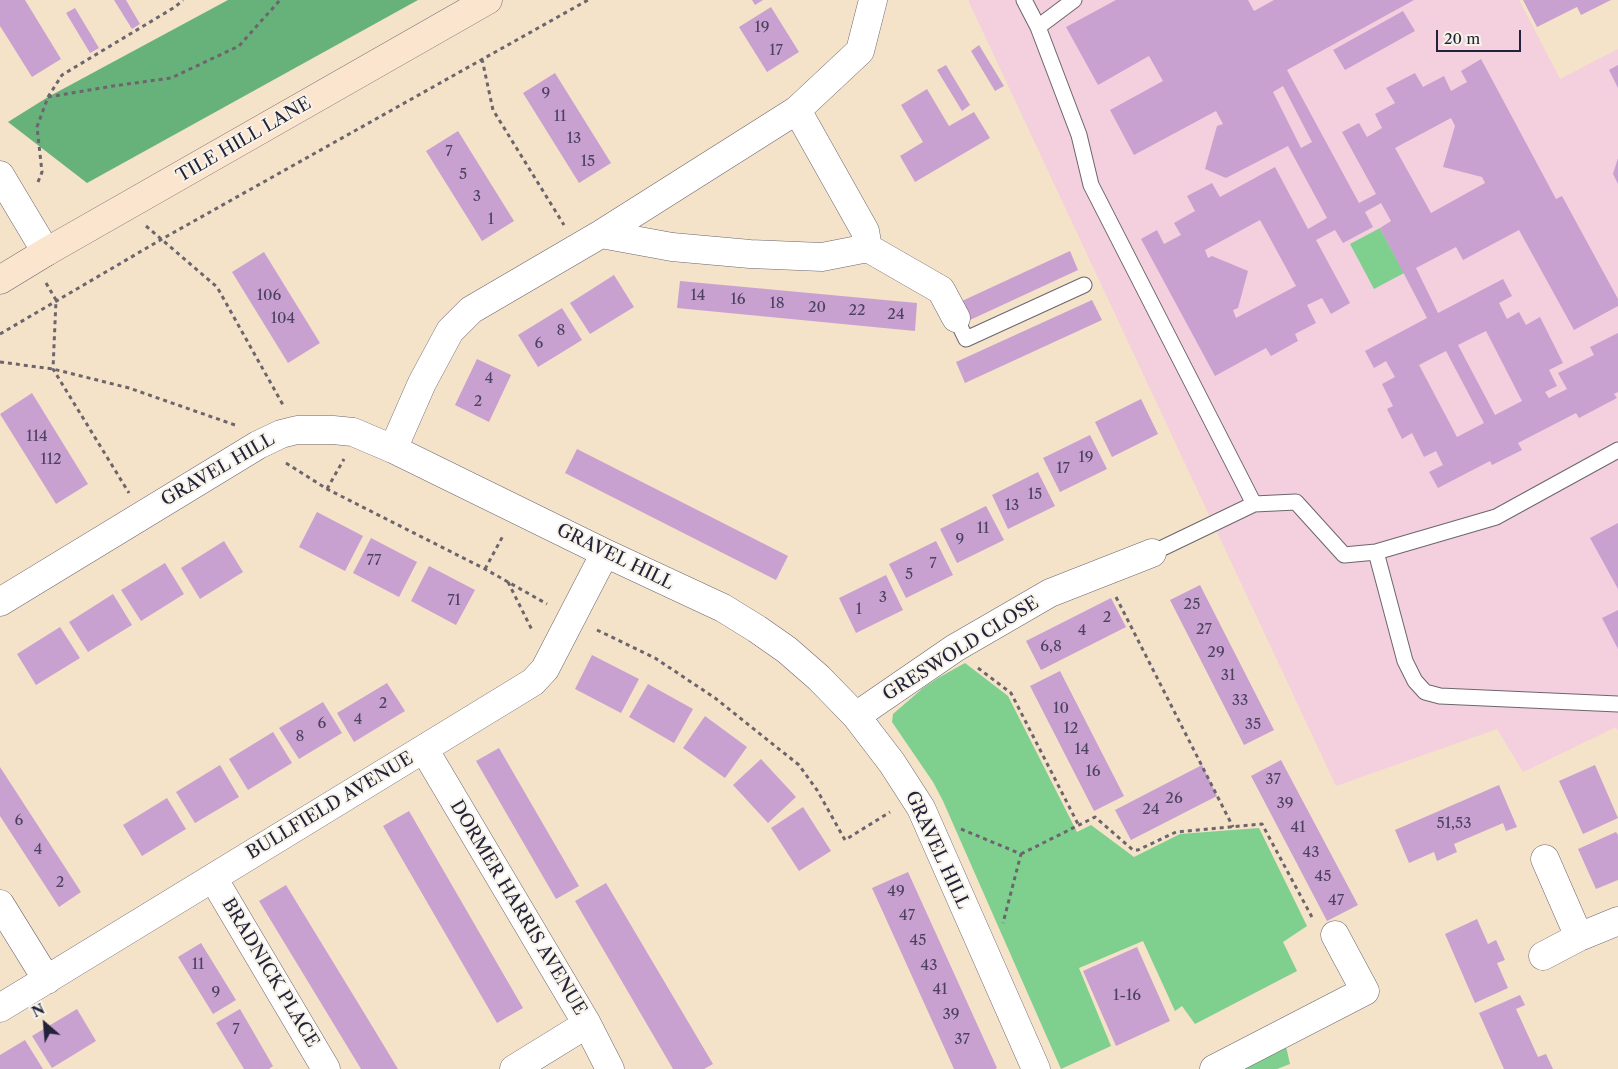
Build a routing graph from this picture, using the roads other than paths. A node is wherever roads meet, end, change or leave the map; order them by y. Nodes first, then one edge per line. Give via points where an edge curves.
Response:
1 (488, 0) edge
2 (873, 0) edge
3 (1024, 0) edge
4 (1074, 0) edge
5 (1038, 26) junction
6 (797, 110) junction
7 (0, 175) edge
8 (601, 234) junction
9 (868, 248) junction
10 (45, 265) junction
11 (0, 280) edge
12 (1084, 285) dead end
13 (956, 318) joint
14 (393, 449) junction
15 (1618, 450) edge
16 (1254, 504) junction
17 (1152, 552) joint
18 (1376, 552) junction
19 (605, 553) junction
20 (0, 602) edge
21 (1618, 704) edge
22 (856, 716) junction
23 (424, 749) junction
24 (1545, 859) dead end
25 (213, 878) junction
26 (0, 904) edge
27 (1618, 921) edge
28 (1335, 935) road end
29 (1579, 937) junction
30 (1543, 956) dead end
31 (47, 980) junction
32 (0, 1008) edge
33 (587, 1024) junction
34 (326, 1069) edge
35 (514, 1069) edge
36 (610, 1069) edge
37 (1036, 1069) edge
38 (1214, 1069) edge

1 - 10 main road, TILE HILL LANE
2 - 6 street via 860,52
3 - 5 lane
4 - 5 lane
5 - 16 lane via 1079,135 1091,185
6 - 8 street
6 - 9 street via 865,231
7 - 10 street via 24,215
8 - 9 street via 672,247 750,254 822,257
8 - 14 street via 471,310 450,331 422,383
9 - 13 street via 941,290
10 - 11 main road, TILE HILL LANE
12 - 13 lane via 966,339
14 - 19 street, GRAVEL HILL
14 - 20 street, GRAVEL HILL via 358,434 333,430 297,430 281,434
15 - 18 lane via 1496,517
16 - 17 lane
16 - 18 lane via 1296,502 1344,555
17 - 22 street, GRESWOLD CLOSE via 1050,593 955,648
18 - 21 lane via 1405,661 1425,692 1440,696
19 - 22 street, GRAVEL HILL via 723,608 757,629 819,678
19 - 23 street, BULLFIELD AVENUE via 549,663 533,682
22 - 37 street, GRAVEL HILL via 921,808
23 - 25 street, BULLFIELD AVENUE
23 - 33 street, DORMER HARRIS AVENUE
24 - 29 street
25 - 31 street, BULLFIELD AVENUE
25 - 34 street, BRADNICK PLACE
26 - 31 street
27 - 29 street
28 - 38 street via 1365,992
29 - 30 street
31 - 32 street, BULLFIELD AVENUE
33 - 35 street
33 - 36 street, DORMER HARRIS AVENUE

